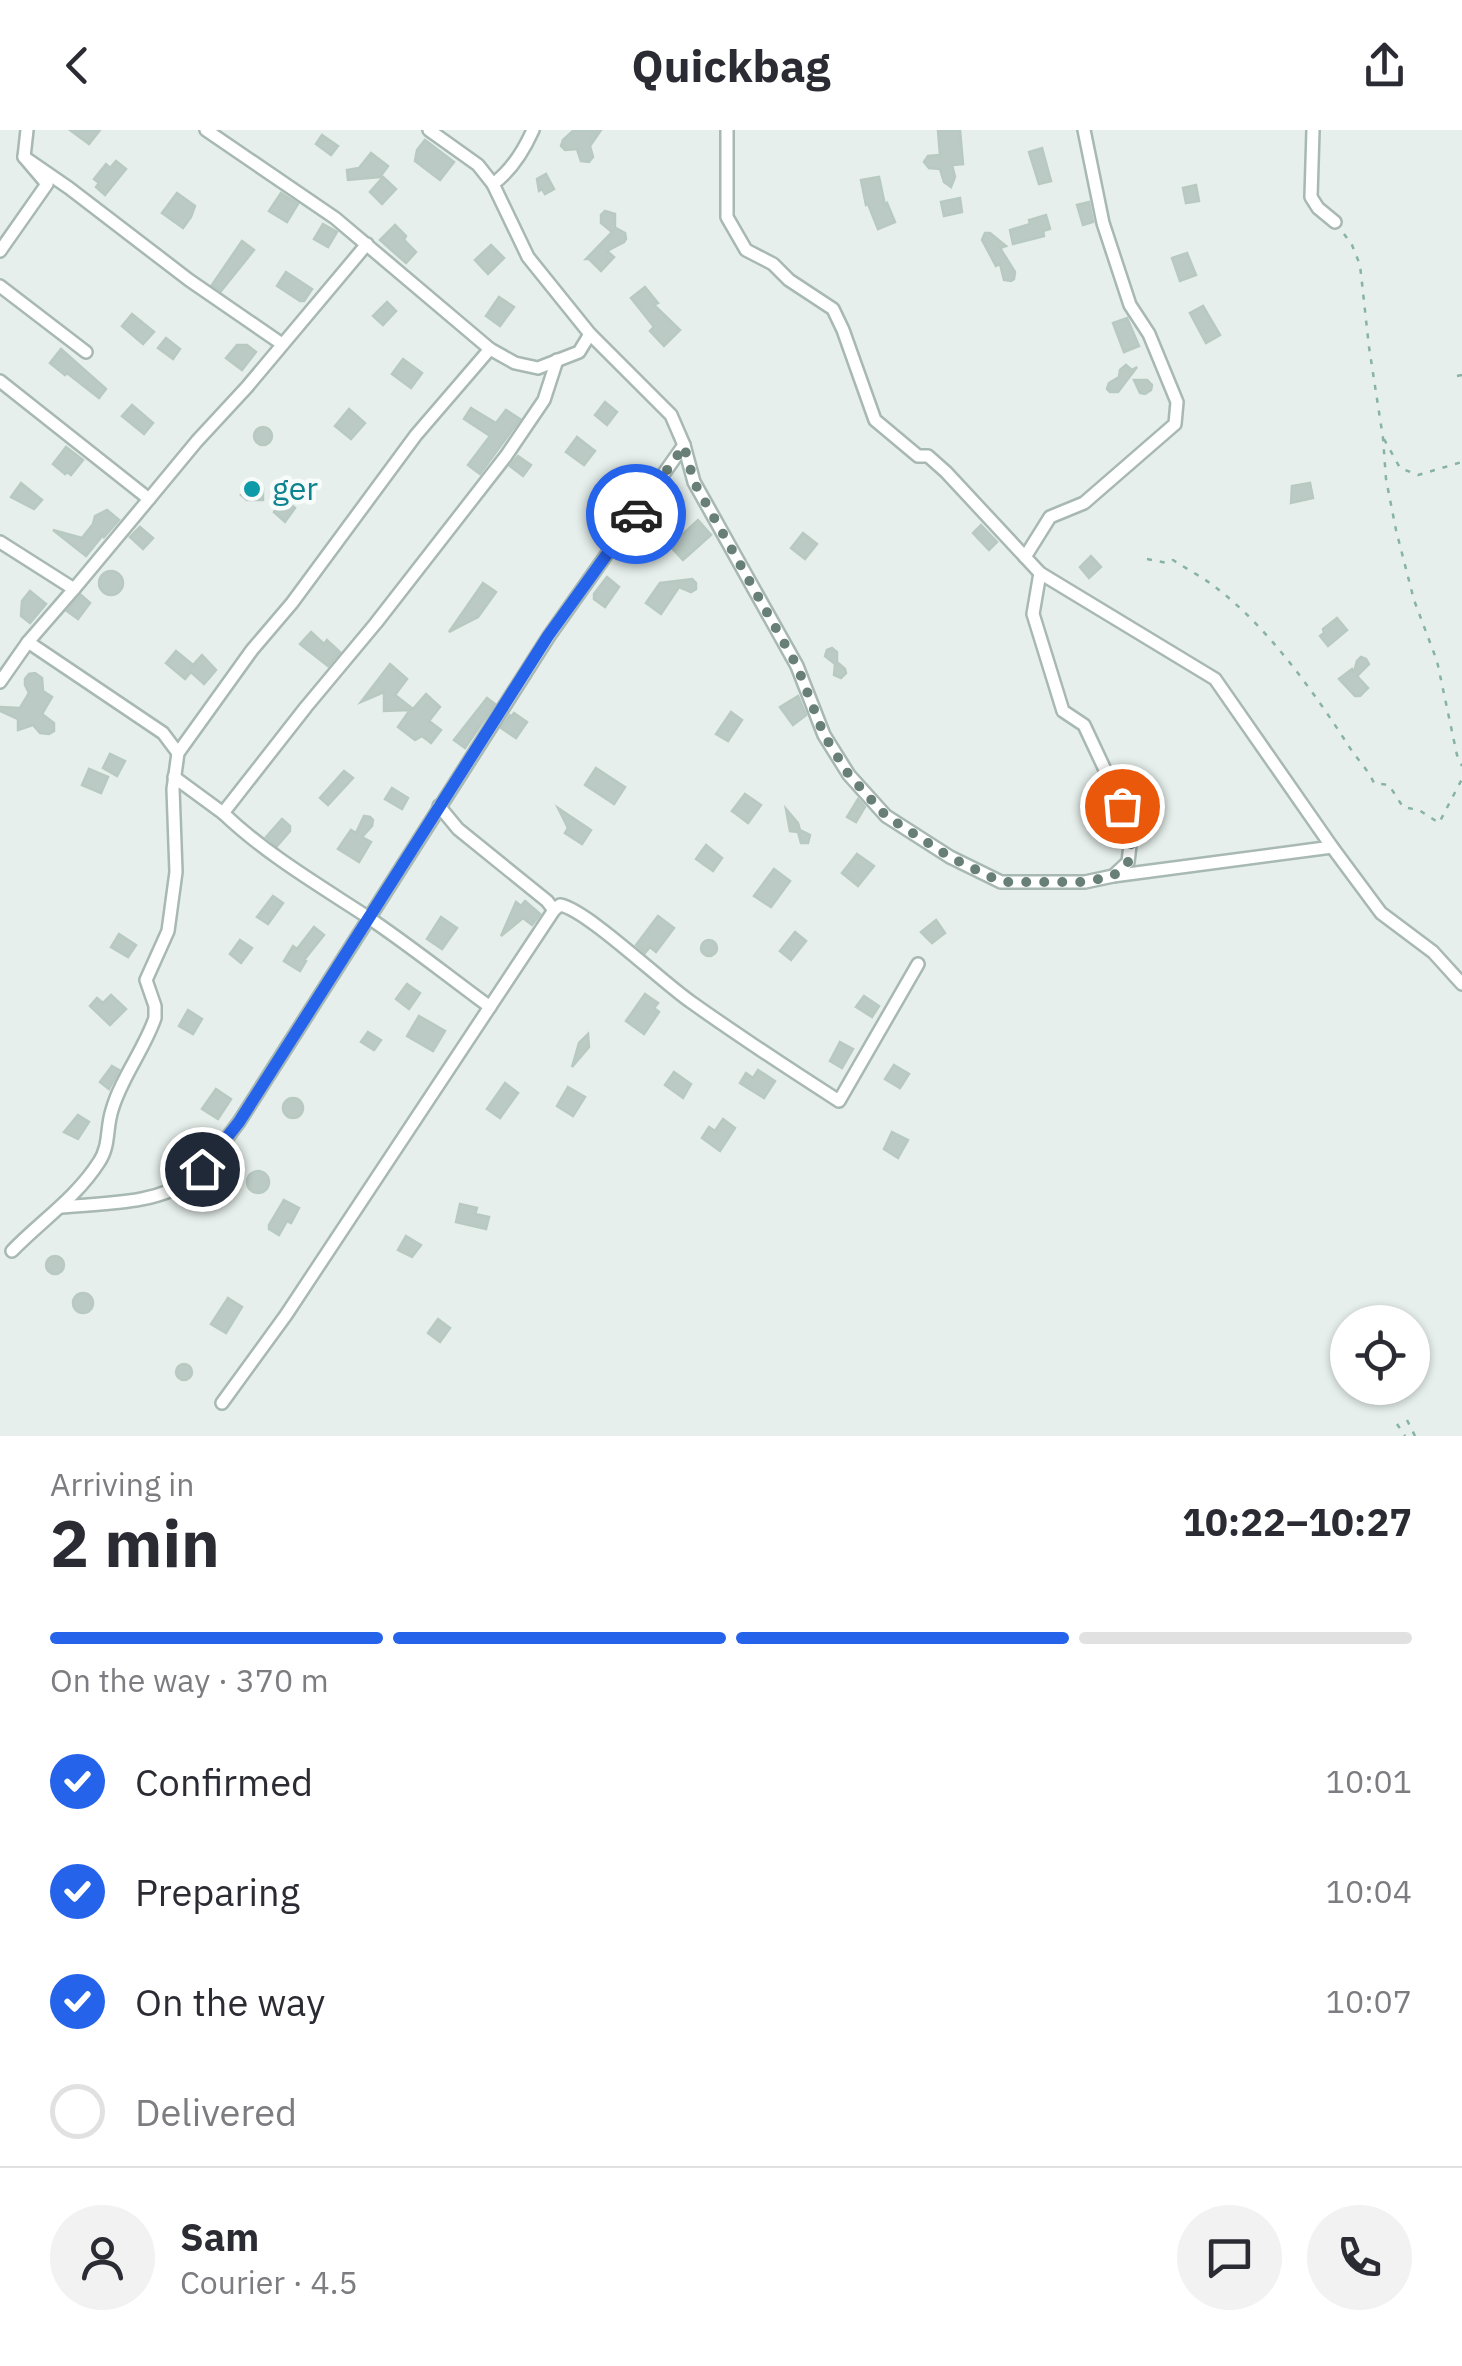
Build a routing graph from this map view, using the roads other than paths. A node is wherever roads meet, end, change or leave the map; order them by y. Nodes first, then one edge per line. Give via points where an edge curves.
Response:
1 (27, 130) edge
2 (206, 130) edge
3 (429, 130) edge
4 (533, 130) edge
5 (727, 130) edge
6 (1084, 130) edge
7 (1314, 130) edge
8 (24, 157) junction
9 (493, 184) junction
10 (1336, 222) road end
11 (367, 244) junction
12 (0, 251) edge
13 (0, 286) edge
14 (590, 334) junction
15 (282, 344) junction
16 (490, 349) junction
17 (86, 352) dead end
18 (558, 360) junction
19 (0, 381) edge
20 (684, 446) junction
21 (149, 499) junction
22 (0, 542) edge
23 (1025, 557) junction
24 (1040, 573) junction
25 (74, 589) junction
26 (28, 642) junction
27 (0, 682) edge
28 (178, 752) junction
29 (174, 777) junction
30 (440, 806) junction
31 (223, 813) junction
32 (1332, 847) junction
33 (1113, 876) junction
34 (554, 910) junction
35 (368, 918) junction
36 (918, 964) dead end
37 (1462, 984) edge
38 (490, 1007) junction
39 (61, 1207) junction
40 (12, 1250) dead end
41 (222, 1403) dead end

1 - 8 street
2 - 11 street
3 - 9 street
4 - 9 street
5 - 23 street via 727,216 746,250 833,309 875,420 946,472
6 - 23 street via 1103,223 1130,305 1150,334 1177,402 1175,424 1084,502 1050,517
7 - 10 street via 1311,196
8 - 12 street via 47,184
8 - 15 street
9 - 14 street via 528,257
11 - 15 street
11 - 16 street
13 - 17 street
14 - 18 street via 579,352
14 - 20 street via 671,415
15 - 21 street
16 - 18 street via 538,368
16 - 28 street via 416,435
18 - 31 street via 544,400 506,456
19 - 21 street
20 - 30 street via 548,636
20 - 33 street via 694,482 797,666 824,735 886,816 1001,882
21 - 25 street
22 - 25 street
23 - 24 street
24 - 32 street via 1215,679
24 - 33 street via 1033,614 1063,711 1084,724 1132,838 1128,862
25 - 26 street
26 - 27 street
26 - 28 street via 164,733
28 - 29 street
29 - 31 street
29 - 39 street via 176,872 168,932 146,980 155,1018 112,1111 105,1152
30 - 34 street
30 - 35 street
31 - 35 street
32 - 33 street
32 - 37 street via 1382,912
34 - 36 street via 567,906 692,1003 840,1101
34 - 38 street
35 - 38 street
35 - 39 street via 202,1169 189,1181 142,1198
38 - 41 street
39 - 40 street

